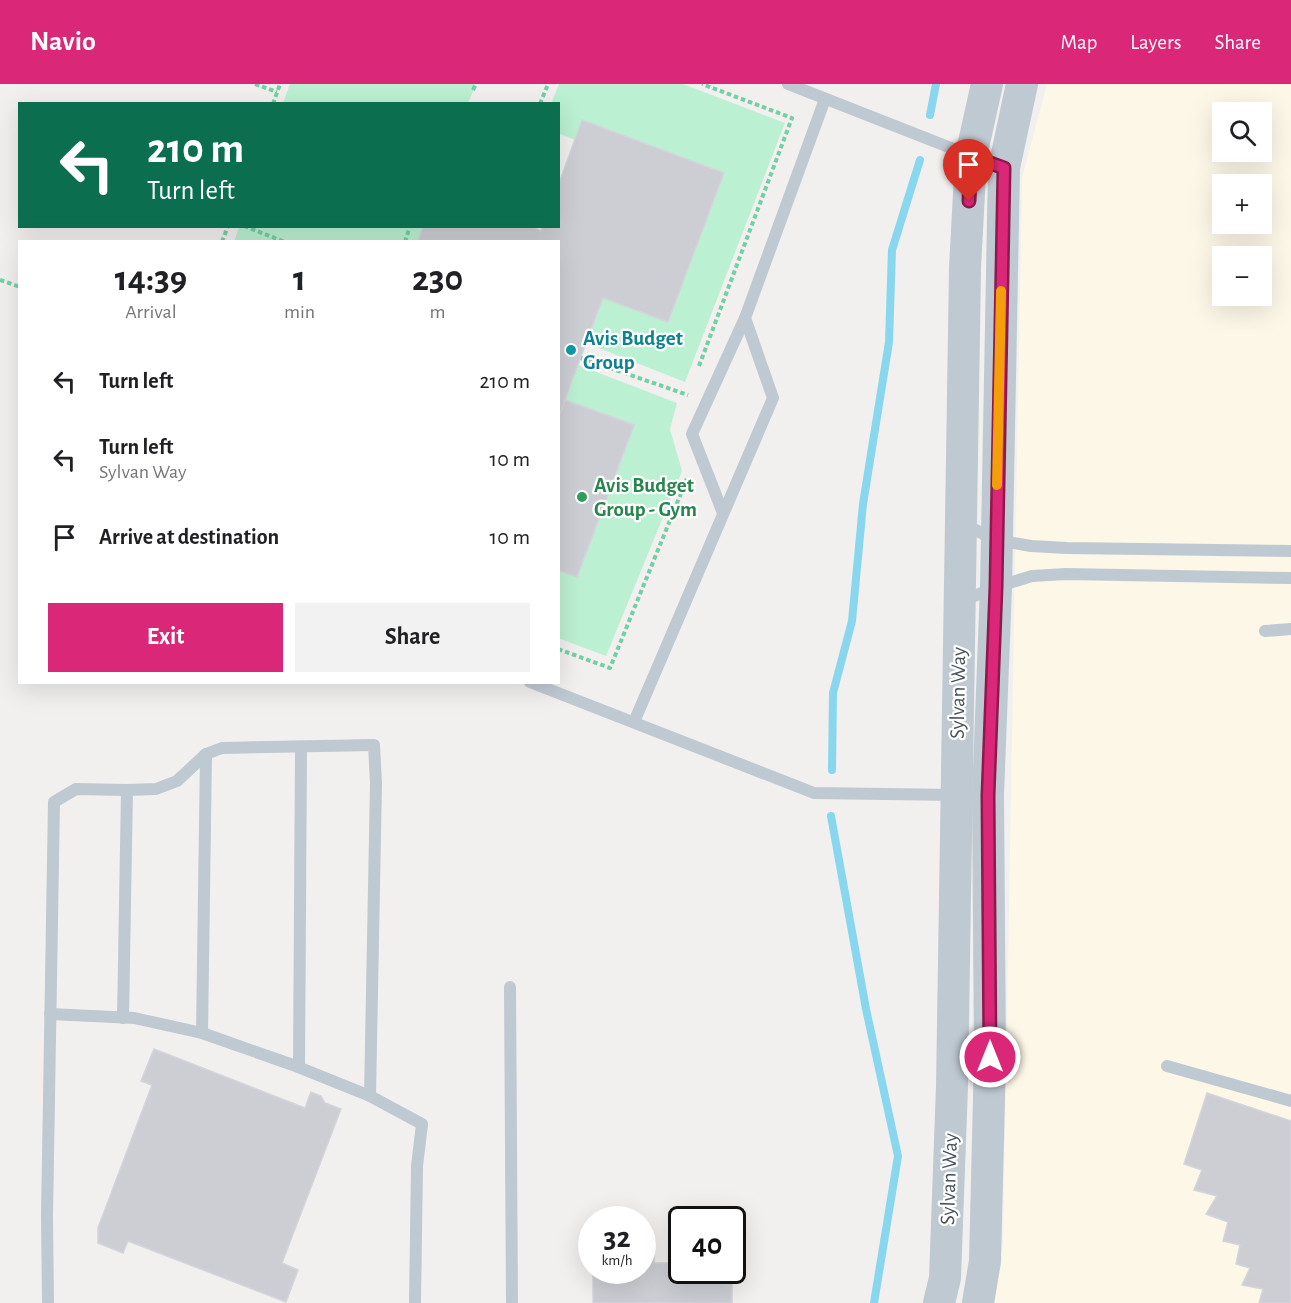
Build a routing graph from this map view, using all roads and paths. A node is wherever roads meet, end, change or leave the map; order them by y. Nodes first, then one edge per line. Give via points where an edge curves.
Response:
1 (255, 84) edge
2 (280, 84) edge
3 (476, 84) edge
4 (548, 84) edge
5 (702, 84) edge
6 (788, 84) edge
7 (987, 84) edge
8 (1022, 84) edge
9 (473, 90) dead end
10 (277, 92) junction
11 (825, 99) junction
12 (274, 102) edge
13 (541, 102) edge
14 (792, 118) dead end
15 (971, 156) junction
16 (1004, 168) junction
17 (249, 228) edge
18 (280, 240) edge
19 (0, 280) edge
20 (18, 286) edge
21 (744, 318) junction
22 (581, 358) dead end
23 (688, 395) dead end
24 (723, 513) junction
25 (960, 523) junction
26 (996, 540) junction
27 (1291, 551) edge
28 (1291, 578) edge
29 (996, 587) junction
30 (959, 603) junction
31 (1291, 629) edge
32 (1265, 631) dead end
33 (535, 684) edge
34 (634, 722) junction
35 (301, 747) junction
36 (206, 754) junction
37 (127, 790) junction
38 (972, 795) junction
39 (510, 987) dead end
40 (50, 1014) junction
41 (123, 1018) junction
42 (202, 1033) junction
43 (1167, 1066) dead end
44 (299, 1067) junction
45 (370, 1095) junction
46 (1291, 1101) edge
47 (48, 1303) edge
48 (415, 1303) edge
49 (512, 1303) edge
50 (939, 1303) edge
51 (978, 1303) edge

1 - 10 path
2 - 10 path
3 - 9 path
4 - 13 path
5 - 14 path
6 - 11 lane
7 - 15 street, Sylvan Way
8 - 16 street, Sylvan Way
10 - 12 path
11 - 15 lane
11 - 21 lane
15 - 16 lane
15 - 25 street, Sylvan Way
16 - 26 street, Sylvan Way
17 - 18 path
19 - 20 path
21 - 24 lane via 773,398
21 - 24 lane via 692,434
22 - 23 path
24 - 34 lane
25 - 26 lane
25 - 30 street, Sylvan Way
26 - 27 lane via 1067,548
26 - 29 street, Sylvan Way
28 - 29 lane via 1066,574 1032,576
29 - 30 lane
29 - 38 street, Sylvan Way
30 - 38 street, Sylvan Way
31 - 32 lane
33 - 34 lane
34 - 38 lane via 814,793
35 - 36 lane via 222,748
35 - 44 lane
35 - 45 lane via 374,745
36 - 37 lane via 177,781 156,789
36 - 42 lane
37 - 40 lane via 76,789 54,802
37 - 41 lane
38 - 50 street, Sylvan Way via 952,1086 945,1278
38 - 51 street, Sylvan Way via 989,1081 985,1261
39 - 49 lane
40 - 41 lane
40 - 47 lane
41 - 42 lane
42 - 44 lane
43 - 46 lane
44 - 45 lane
45 - 48 lane via 422,1124 417,1166

